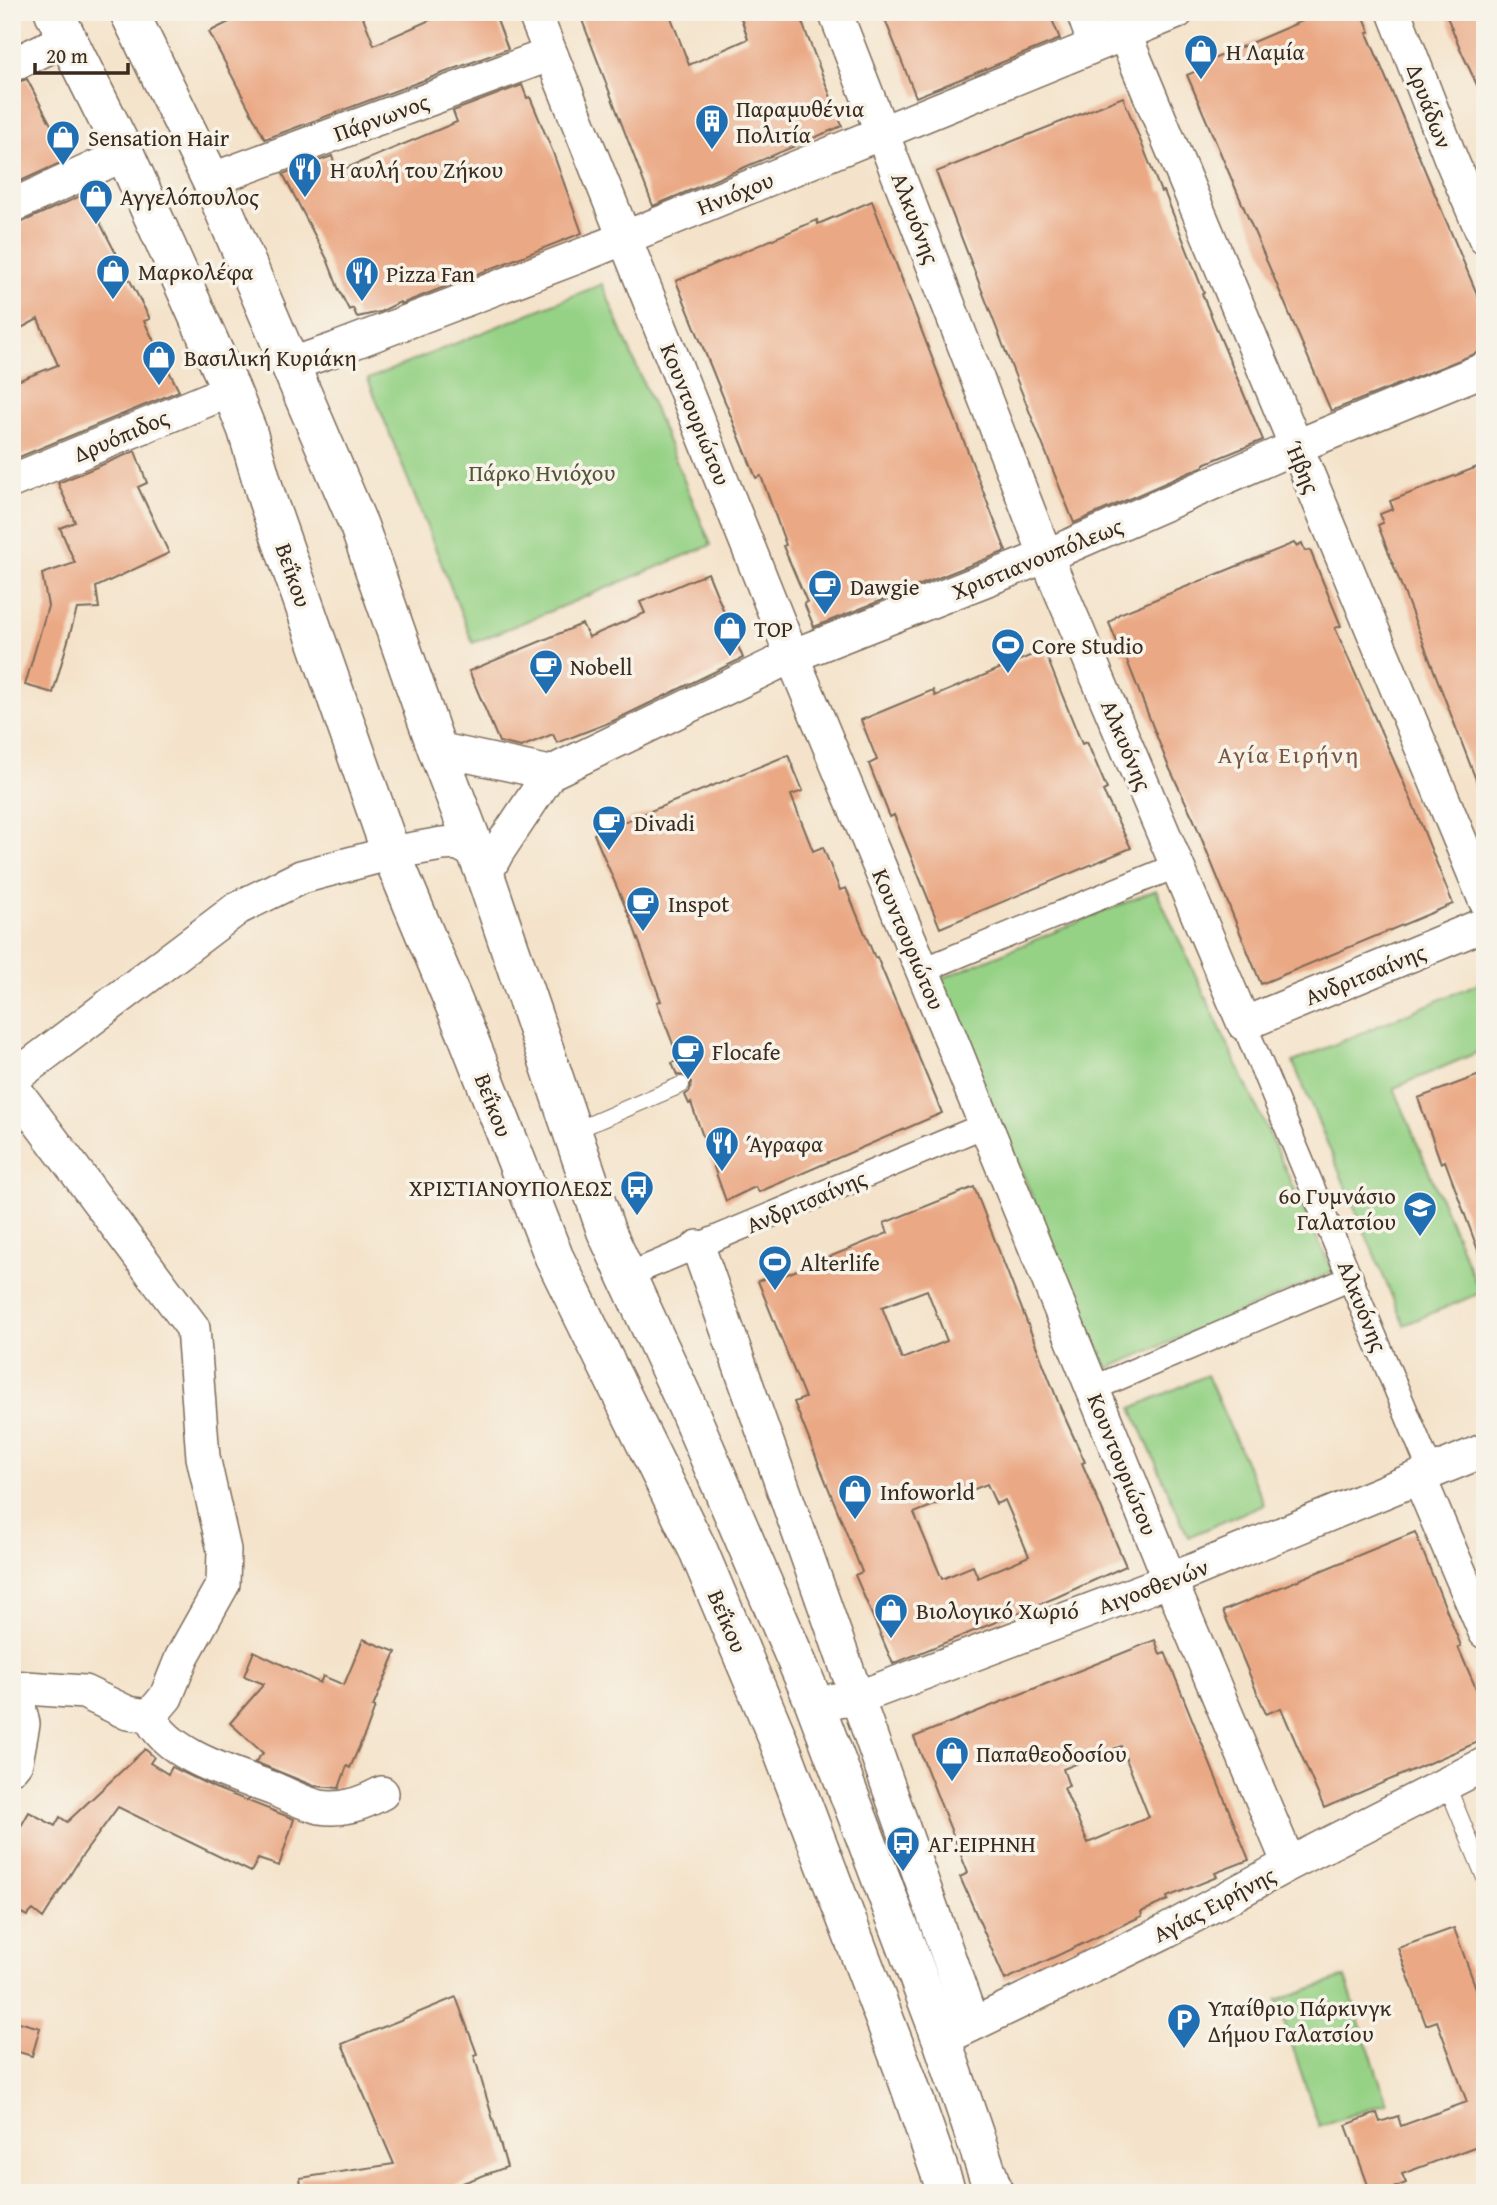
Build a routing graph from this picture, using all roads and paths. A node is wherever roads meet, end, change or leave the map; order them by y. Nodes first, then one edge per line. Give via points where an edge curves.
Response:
1 (130, 12) edge
2 (534, 12) edge
3 (835, 12) edge
4 (1083, 12) edge
5 (1177, 12) edge
6 (1394, 12) edge
7 (61, 25) edge
8 (1110, 39) junction
9 (551, 54) junction
10 (12, 65) edge
11 (883, 134) junction
12 (125, 154) junction
13 (211, 180) junction
14 (12, 206) edge
15 (625, 237) junction
16 (1485, 238) edge
17 (289, 365) junction
18 (1485, 369) edge
19 (231, 390) junction
20 (1295, 447) junction
21 (12, 481) edge
22 (1046, 556) junction
23 (792, 656) junction
24 (437, 749) junction
25 (550, 773) junction
26 (391, 853) junction
27 (480, 864) junction
28 (1178, 865) junction
29 (1485, 900) edge
30 (1485, 925) edge
31 (923, 970) junction
32 (1244, 1024) junction
33 (12, 1079) edge
34 (681, 1085) dead end
35 (12, 1086) edge
36 (985, 1125) junction
37 (572, 1132) junction
38 (698, 1247) junction
39 (626, 1276) junction
40 (1351, 1278) junction
41 (1093, 1388) junction
42 (1485, 1450) edge
43 (1425, 1474) junction
44 (1170, 1580) junction
45 (1485, 1632) edge
46 (13, 1687) edge
47 (857, 1698) junction
48 (814, 1702) junction
49 (150, 1716) junction
50 (1485, 1764) edge
51 (12, 1768) edge
52 (1446, 1783) junction
53 (382, 1793) dead end
54 (1289, 1864) junction
55 (1485, 1878) edge
56 (957, 2032) junction
57 (947, 2193) edge
58 (994, 2193) edge

1 - 13 main road, Βεΐκου
2 - 9 street, Κουντουριώτου
3 - 11 street, Αλκυόνης
4 - 8 street, Ήβης
5 - 8 street, Ηνιόχου
6 - 16 street, Δρυάδων
7 - 10 street
7 - 12 main road, Βεΐκου
8 - 11 street, Ηνιόχου
8 - 20 street, Ήβης
9 - 13 street, Πάρνωνος
9 - 15 street, Κουντουριώτου
11 - 15 street, Ηνιόχου
11 - 22 street, Αλκυόνης
12 - 14 street
12 - 19 main road, Βεΐκου
13 - 17 main road, Βεΐκου
15 - 17 street, Ηνιόχου
15 - 23 street, Κουντουριώτου
17 - 24 main road, Βεΐκου via 359,526
18 - 20 street, Χριστιανουπόλεως
19 - 21 street, Δρυόπιδος
19 - 26 main road, Βεΐκου
20 - 22 street, Χριστιανουπόλεως
20 - 29 street, Ήβης
22 - 23 street, Χριστιανουπόλεως
22 - 28 street, Αλκυόνης
23 - 25 street, Χριστιανουπόλεως
23 - 31 street, Κουντουριώτου
24 - 25 street
24 - 27 main road, Βεΐκου
25 - 27 street via 498,851
26 - 27 street via 450,843 458,844
26 - 33 street via 301,877 238,908
26 - 57 main road, Βεΐκου via 554,1257 699,1552 777,1737
27 - 37 main road, Βεΐκου
28 - 31 street
28 - 32 street, Αλκυόνης
30 - 32 street, Ανδριτσαίνης
31 - 36 street, Κουντουριώτου
32 - 40 street, Αλκυόνης
34 - 37 lane
35 - 49 street via 192,1328 203,1457 223,1550 223,1584 182,1657 166,1697
36 - 38 street, Ανδριτσαίνης
36 - 41 street, Κουντουριώτου
37 - 39 main road, Βεΐκου
38 - 39 street, Ανδριτσαίνης
38 - 47 street
39 - 48 main road, Βεΐκου
40 - 41 street
40 - 43 street, Αλκυόνης
41 - 44 street, Κουντουριώτου
42 - 43 street, Αιγοσθενών
43 - 44 street, Αιγοσθενών
43 - 45 street, Αλκυόνης
44 - 47 street, Αιγοσθενών
44 - 54 street, Κουντουριώτου
46 - 49 street via 84,1692 128,1713
46 - 51 street via 23,1724
47 - 48 street, Αιγοσθενών
47 - 56 street
48 - 56 main road, Βεΐκου
49 - 53 street via 164,1735 199,1759 318,1807 340,1808
50 - 52 street, Αγίας Ειρήνης
52 - 54 street, Αγίας Ειρήνης
52 - 55 lane
54 - 56 street, Αγίας Ειρήνης
56 - 58 main road, Βεΐκου

